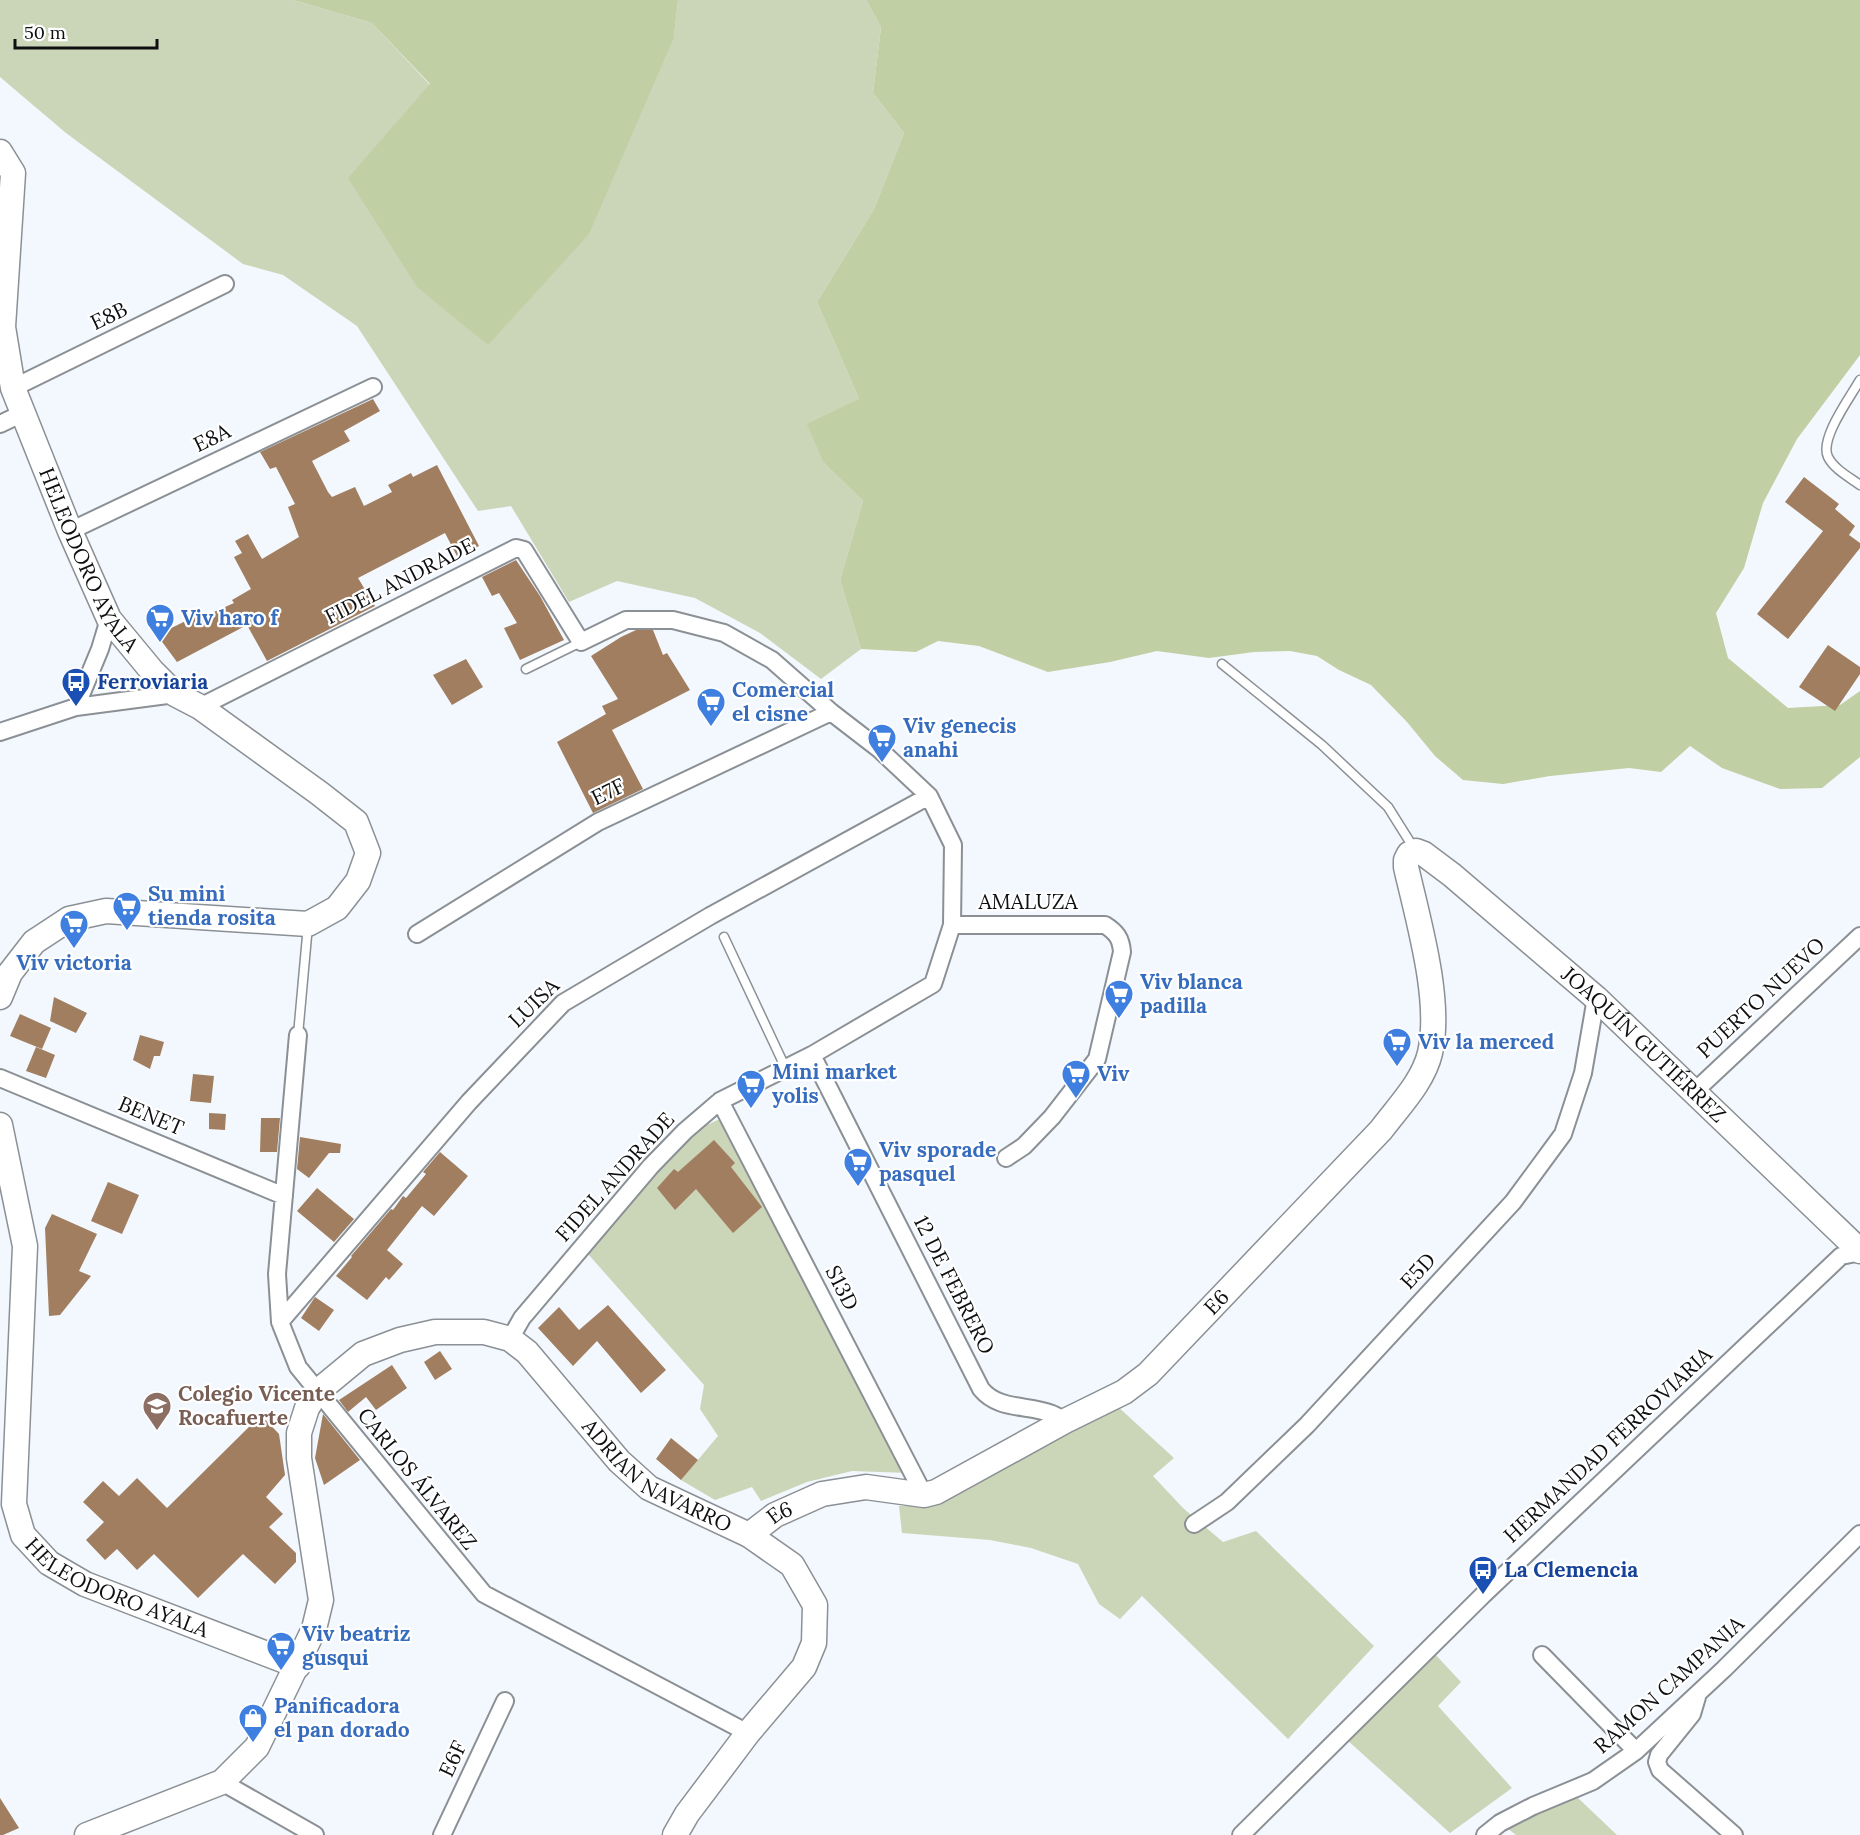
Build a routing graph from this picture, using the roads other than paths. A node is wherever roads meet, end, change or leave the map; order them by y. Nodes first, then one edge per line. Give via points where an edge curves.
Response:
1 (0, 152) edge
2 (3, 258) edge
3 (225, 284) dead end
4 (1860, 380) edge
5 (373, 387) dead end
6 (13, 388) junction
7 (23, 413) junction
8 (0, 424) edge
9 (1860, 485) edge
10 (70, 531) junction
11 (109, 619) junction
12 (581, 642) junction
13 (1222, 664) dead end
14 (526, 669) dead end
15 (175, 694) junction
16 (76, 707) junction
17 (200, 707) junction
18 (831, 712) junction
19 (0, 732) edge
20 (929, 796) junction
21 (1416, 851) junction
22 (308, 924) junction
23 (952, 925) junction
24 (417, 934) dead end
25 (1860, 936) edge
26 (724, 937) dead end
27 (0, 997) edge
28 (1596, 998) junction
29 (298, 1035) joint
30 (812, 1054) junction
31 (786, 1069) junction
32 (0, 1078) edge
33 (1694, 1092) junction
34 (720, 1101) junction
35 (0, 1129) edge
36 (1006, 1158) dead end
37 (284, 1196) junction
38 (1860, 1252) edge
39 (280, 1322) junction
40 (510, 1339) junction
41 (317, 1392) junction
42 (1065, 1421) junction
43 (924, 1496) junction
44 (7, 1507) edge
45 (1194, 1524) dead end
46 (1860, 1534) edge
47 (749, 1535) junction
48 (1542, 1655) dead end
49 (298, 1666) junction
50 (1697, 1694) junction
51 (505, 1701) dead end
52 (748, 1733) junction
53 (1636, 1751) junction
54 (222, 1782) junction
55 (87, 1835) edge
56 (315, 1835) edge
57 (442, 1835) edge
58 (675, 1835) edge
59 (1241, 1835) edge
60 (1485, 1835) edge
61 (1734, 1835) edge

1 - 2 street, HELEODORO AYALA via 13,173
2 - 6 street, HELEODORO AYALA via 3,327
3 - 6 street, E8B
4 - 9 lane via 1834,424 1826,455
5 - 10 street, E8A
6 - 7 street, HELEODORO AYALA
7 - 8 street
7 - 10 street, HELEODORO AYALA
10 - 11 street, HELEODORO AYALA
11 - 15 street, HELEODORO AYALA
11 - 16 street
12 - 14 lane
12 - 17 street, FIDEL ANDRADE via 524,550 516,548
12 - 18 street, FIDEL ANDRADE via 627,620 673,620 724,633 772,660
13 - 21 lane via 1322,745 1388,807
15 - 16 street
15 - 17 street, HELEODORO AYALA
16 - 19 street
17 - 22 street, HELEODORO AYALA via 356,822 368,853 358,881 337,908
18 - 20 street, FIDEL ANDRADE via 879,749
18 - 24 street, E7F via 598,822
20 - 23 street, FIDEL ANDRADE via 952,845
20 - 39 street, LUISA via 563,1002 469,1102
21 - 28 street, JOAQUÍN GUTIÉRREZ via 1452,875
21 - 42 street, E6 via 1409,854 1406,867 1427,959 1433,1022 1430,1054 1415,1086 1381,1130 1148,1374 1124,1392
22 - 27 street via 106,911 69,920 34,942 10,973
22 - 29 lane, CARLOS ÁLVAREZ
23 - 30 street, FIDEL ANDRADE via 936,979 928,988
23 - 36 street, AMALUZA via 1105,925 1121,941 1122,952 1097,1059 1052,1117 1024,1146
25 - 33 street, PUERTO NUEVO
26 - 31 lane
28 - 33 street, JOAQUÍN GUTIÉRREZ
28 - 45 street, E5D via 1583,1073 1563,1134 1513,1202 1308,1425 1227,1502
29 - 37 street, CARLOS ÁLVAREZ
30 - 31 street, FIDEL ANDRADE
30 - 42 street, 12 DE FEBRERO via 981,1389 997,1403 1052,1413
31 - 34 street, FIDEL ANDRADE
32 - 37 street, BENET
33 - 38 street, JOAQUÍN GUTIÉRREZ
34 - 40 street, FIDEL ANDRADE via 651,1166 522,1318
34 - 43 street, S13D
35 - 44 street, HELEODORO AYALA via 24,1246
37 - 39 street, CARLOS ÁLVAREZ via 277,1274
38 - 59 street, HERMANDAD FERROVIARIA via 1841,1256 1483,1595
39 - 41 street, CARLOS ÁLVAREZ via 298,1367
40 - 41 street, ADRIAN NAVARRO via 484,1332 435,1332 400,1340 363,1354
40 - 47 street, ADRIAN NAVARRO via 526,1352 619,1461 649,1488
41 - 49 street via 299,1433 299,1458 321,1600
41 - 52 street, CARLOS ÁLVAREZ via 484,1594
42 - 43 street, E6
43 - 47 street, E6 via 866,1487 822,1494 775,1515
44 - 49 street, HELEODORO AYALA via 23,1535 49,1563 85,1584
46 - 50 street, RAMON CAMPANIA
47 - 52 street, ADRIAN NAVARRO via 792,1565 815,1605 814,1643 804,1667
48 - 53 street
49 - 54 street via 257,1747
50 - 53 street, RAMON CAMPANIA
50 - 61 street via 1692,1714 1657,1762 1660,1770
51 - 57 street, E6F
52 - 58 street, ADRIAN NAVARRO
53 - 60 street, RAMON CAMPANIA via 1593,1781 1533,1806
54 - 55 street
54 - 56 street

